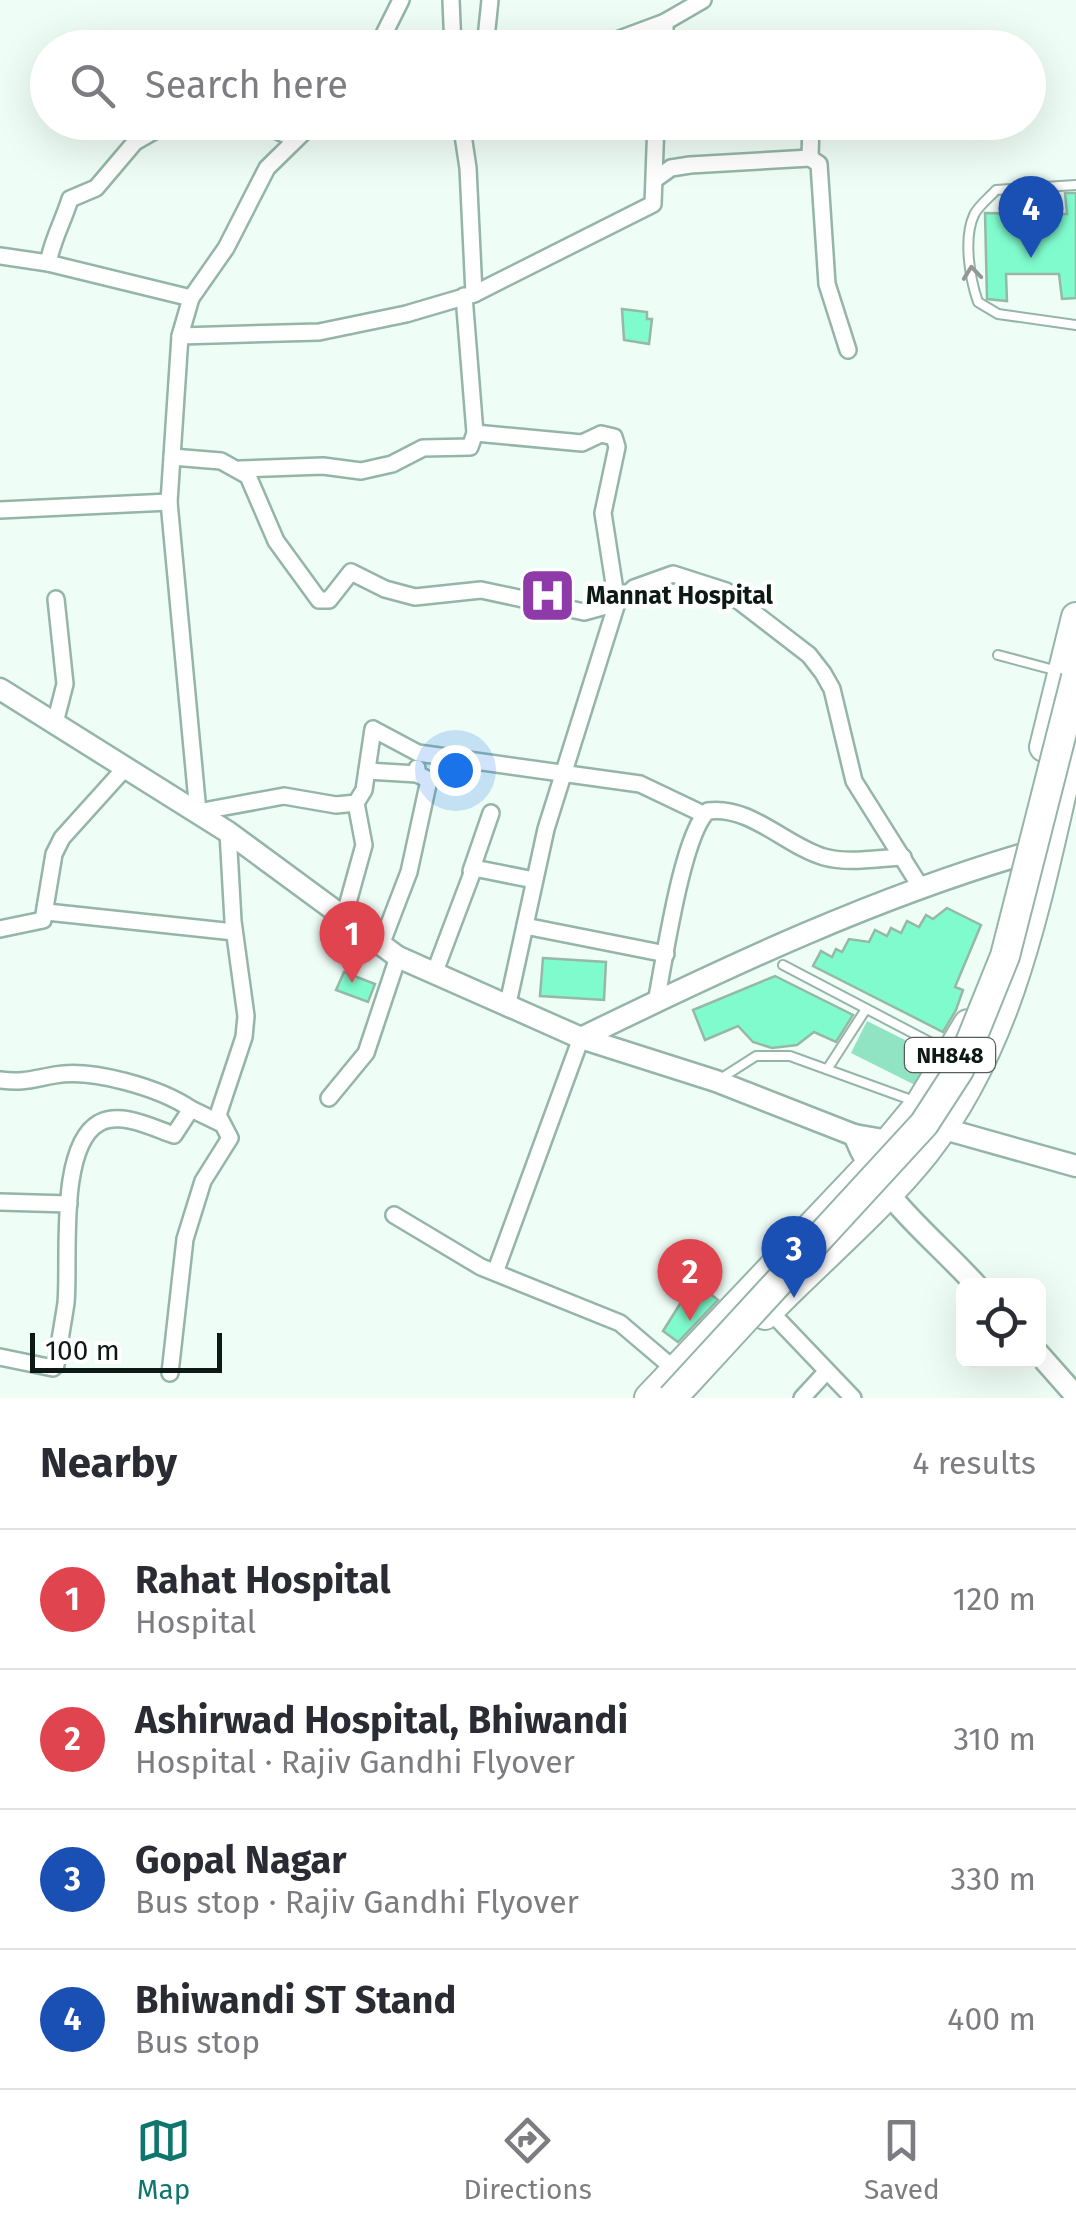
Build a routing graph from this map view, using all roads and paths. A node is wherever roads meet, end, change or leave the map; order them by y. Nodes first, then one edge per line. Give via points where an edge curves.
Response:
1 (401, 0) edge
2 (450, 0) edge
3 (490, 0) edge
4 (702, 0) edge
5 (665, 22) junction
6 (386, 30) edge
7 (452, 30) edge
8 (487, 30) edge
9 (643, 30) edge
10 (665, 30) edge
11 (138, 140) edge
12 (292, 140) edge
13 (463, 140) edge
14 (657, 140) edge
15 (810, 140) edge
16 (810, 158) junction
17 (658, 178) junction
18 (1076, 185) edge
19 (0, 256) edge
20 (48, 263) junction
21 (469, 295) junction
22 (191, 298) junction
23 (1076, 325) edge
24 (180, 336) junction
25 (848, 350) dead end
26 (475, 434) junction
27 (172, 457) junction
28 (240, 469) junction
29 (170, 502) junction
30 (0, 510) edge
31 (56, 600) dead end
32 (617, 603) junction
33 (1076, 617) edge
34 (998, 655) dead end
35 (1069, 675) edge
36 (0, 689) edge
37 (54, 723) junction
38 (1076, 733) edge
39 (418, 753) junction
40 (126, 768) junction
41 (366, 771) junction
42 (563, 771) junction
43 (416, 774) junction
44 (1056, 802) edge
45 (356, 803) junction
46 (198, 812) junction
47 (491, 813) dead end
48 (704, 814) junction
49 (228, 832) junction
50 (1049, 847) junction
51 (1018, 855) junction
52 (903, 857) junction
53 (471, 871) junction
54 (534, 880) junction
55 (920, 886) junction
56 (46, 912) junction
57 (344, 917) junction
58 (525, 926) junction
59 (0, 929) edge
60 (234, 932) junction
61 (389, 951) junction
62 (666, 954) junction
63 (782, 965) dead end
64 (434, 974) junction
65 (656, 1002) junction
66 (507, 1008) junction
67 (866, 1008) junction
68 (581, 1038) junction
69 (951, 1053) junction
70 (828, 1068) junction
71 (0, 1080) edge
72 (716, 1081) junction
73 (328, 1098) dead end
74 (917, 1104) junction
75 (191, 1109) junction
76 (946, 1122) junction
77 (220, 1123) junction
78 (854, 1135) junction
79 (889, 1141) junction
80 (1076, 1154) edge
81 (912, 1166) junction
82 (1076, 1166) edge
83 (866, 1168) junction
84 (885, 1194) junction
85 (0, 1202) edge
86 (69, 1204) junction
87 (394, 1215) dead end
88 (496, 1270) junction
89 (969, 1278) edge
90 (760, 1301) junction
91 (0, 1357) edge
92 (1046, 1362) edge
93 (826, 1372) junction
94 (170, 1374) dead end
95 (682, 1389) edge
96 (1076, 1396) edge
97 (649, 1398) edge
98 (802, 1398) edge
99 (852, 1398) edge

1 - 6 street
2 - 7 street
3 - 8 street
4 - 5 street
5 - 9 street
5 - 10 street
11 - 20 street via 96,188 70,199
12 - 22 street via 267,168
13 - 21 street
14 - 17 street
15 - 16 street
16 - 17 street via 679,166
16 - 25 street via 822,171 826,284
17 - 21 street via 653,204
23 -> 18 lane via 998,314 978,302 970,278 974,216 996,190
19 - 20 street
20 - 22 street
21 - 24 street via 349,328
21 - 26 street
22 - 24 street
24 - 27 street
26 - 28 street via 470,448 423,448 376,469
26 - 32 street via 582,442 614,437 603,512
27 - 28 street
27 - 29 street
28 - 32 street via 254,486 276,542 319,600 328,600 351,572 415,597 481,590 584,612
29 - 30 street
29 - 46 street
31 - 37 street via 64,684
32 - 42 street
32 - 52 street via 652,579 692,577 726,591 809,655 832,688 854,781
33 - 35 highway, NH848
34 - 35 lane
35 - 44 highway, NH848
35 - 95 highway, bridge via 1005,956 959,1070 924,1124
36 - 37 street
37 - 40 street
38 - 44 highway, NH848
39 - 41 street via 373,730
39 - 42 street
39 - 43 street
40 - 46 street
40 - 56 street via 62,838
41 - 43 street
41 - 45 street
42 - 48 street via 640,784
42 - 54 street
43 - 61 street via 429,780
44 - 50 highway, NH848
44 - 51 highway, NH848
45 - 46 street via 284,796
45 - 57 street via 364,845
46 - 49 street
47 - 53 street
48 - 52 street via 738,816 831,858
48 - 62 street via 684,868
49 - 57 street
49 - 60 street
50 - 51 street
50 - 76 highway, NH848 via 1003,1017
51 - 55 street
51 - 69 highway, NH848 via 976,1001
52 - 55 street
53 - 54 street
53 - 64 street
54 - 58 street
55 - 65 street
56 - 59 street via 36,923
56 - 60 street
57 - 61 street
58 - 62 street
58 - 66 street
60 - 77 street via 244,1037
61 - 64 street
61 - 73 street via 366,1052
62 - 65 street
63 - 67 lane
64 - 66 street
65 - 68 street
66 - 68 street
67 - 69 lane
67 - 70 lane
68 - 72 street
68 - 88 street
69 - 74 highway, NH848
70 - 72 lane via 790,1056 756,1056
70 - 74 lane
71 - 75 street via 104,1074 128,1087 169,1094
72 - 78 street
74 - 76 street
74 - 79 highway, NH848
75 - 77 street
75 - 86 street via 174,1135 114,1118 97,1124 83,1142
76 - 80 street
76 - 81 highway, NH848
76 - 82 street
77 - 94 street via 230,1138 203,1182 184,1240
78 - 79 street
78 - 83 street
79 - 81 street
79 - 83 highway, NH848
81 - 84 highway, NH848
83 - 84 street
83 - 90 highway, NH848
84 - 89 street
84 - 90 highway, NH848
85 - 86 street
86 - 91 street via 56,1365
87 - 88 street
88 - 95 street via 620,1323
90 - 93 street
90 - 95 highway, NH848
92 - 96 street
93 - 98 street
93 - 99 street
95 - 97 highway, NH848

